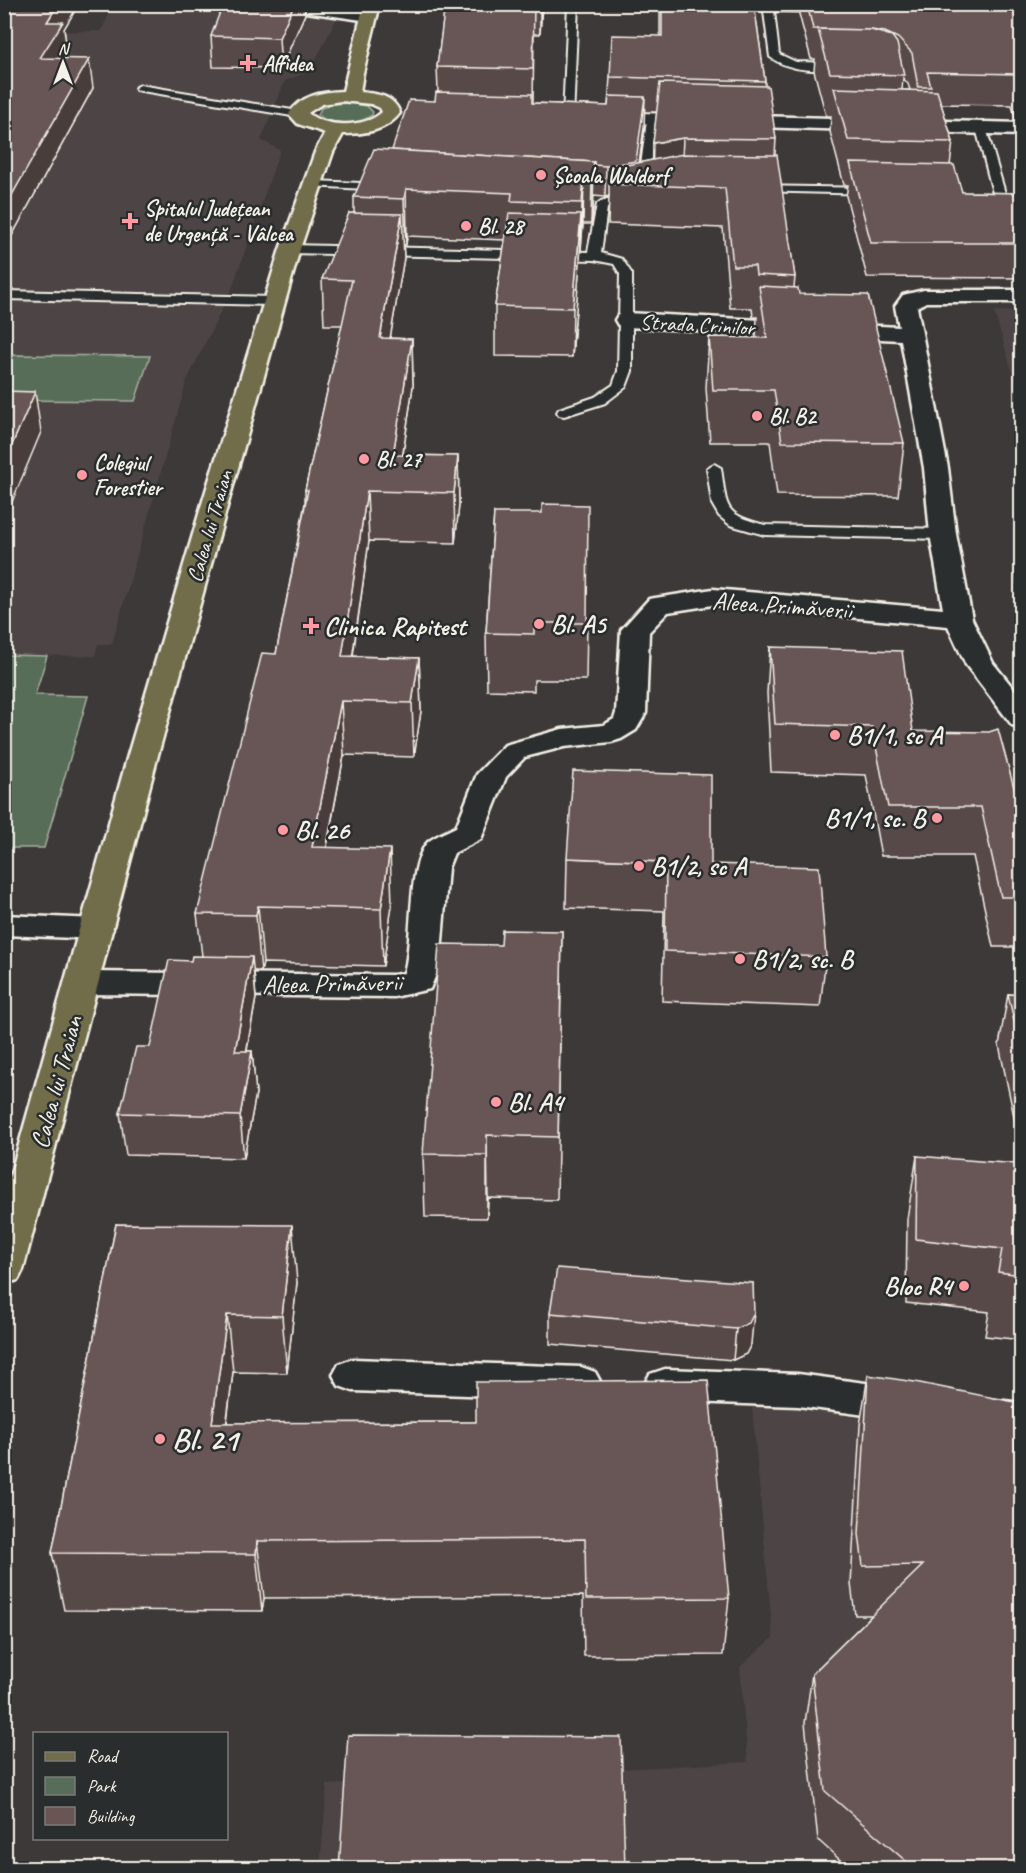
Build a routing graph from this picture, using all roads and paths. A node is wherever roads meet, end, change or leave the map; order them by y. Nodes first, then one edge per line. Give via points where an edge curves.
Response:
1 (285, 4) edge
2 (573, 4) edge
3 (768, 6) edge
4 (836, 9) edge
5 (371, 10) edge
6 (855, 66) edge
7 (140, 88) dead end
8 (351, 96) junction
9 (298, 114) junction
10 (545, 117) edge
11 (568, 118) junction
12 (652, 120) junction
13 (337, 128) junction
14 (981, 128) junction
15 (1022, 129) edge
16 (313, 184) junction
17 (402, 188) edge
18 (747, 189) edge
19 (884, 191) edge
20 (999, 193) edge
21 (290, 249) junction
22 (594, 256) junction
23 (4, 295) edge
24 (1022, 296) edge
25 (276, 301) junction
26 (626, 320) junction
27 (912, 334) junction
28 (564, 412) dead end
29 (714, 468) dead end
30 (943, 534) junction
31 (958, 619) junction
32 (1022, 719) edge
33 (4, 925) edge
34 (97, 929) junction
35 (83, 983) junction
36 (4, 1270) edge
37 (353, 1376) dead end
38 (1022, 1420) edge

1 - 5 street
2 - 11 lane
3 - 4 lane
3 - 6 lane via 774,55 779,60 804,65
5 - 8 main road
7 - 9 lane
8 - 9 main road via 312,101 300,108
8 - 13 main road via 382,102 400,113 373,124
9 - 13 main road via 308,123
10 - 11 street
11 - 12 street
12 - 14 street via 907,121
12 - 22 lane via 648,193 599,203
13 - 16 main road, Calea lui Traian
14 - 15 street
14 - 20 lane
16 - 17 lane
16 - 21 main road, Calea lui Traian
18 - 19 lane
21 - 22 lane, Strada Crinilor
21 - 25 main road, Calea lui Traian
22 - 26 lane, Strada Crinilor via 616,259 624,266
23 - 25 lane
24 - 27 street via 945,295 911,300 906,306
25 - 34 main road, Calea lui Traian via 197,566
26 - 27 street, Strada Crinilor
26 - 28 lane, Strada Crinilor via 625,371 619,387 600,400
27 - 30 street via 936,468
29 - 30 lane via 719,504 735,522 765,530
30 - 31 street
31 - 32 street via 980,664
31 - 35 street, Aleea Primăverii via 713,597 658,605 634,630 631,713 626,724 611,733 562,738 515,751 492,774 470,832 440,848 432,868 418,981 394,986
33 - 34 street
34 - 35 main road, Calea lui Traian
35 - 36 main road, Calea lui Traian
37 - 38 street via 798,1390

